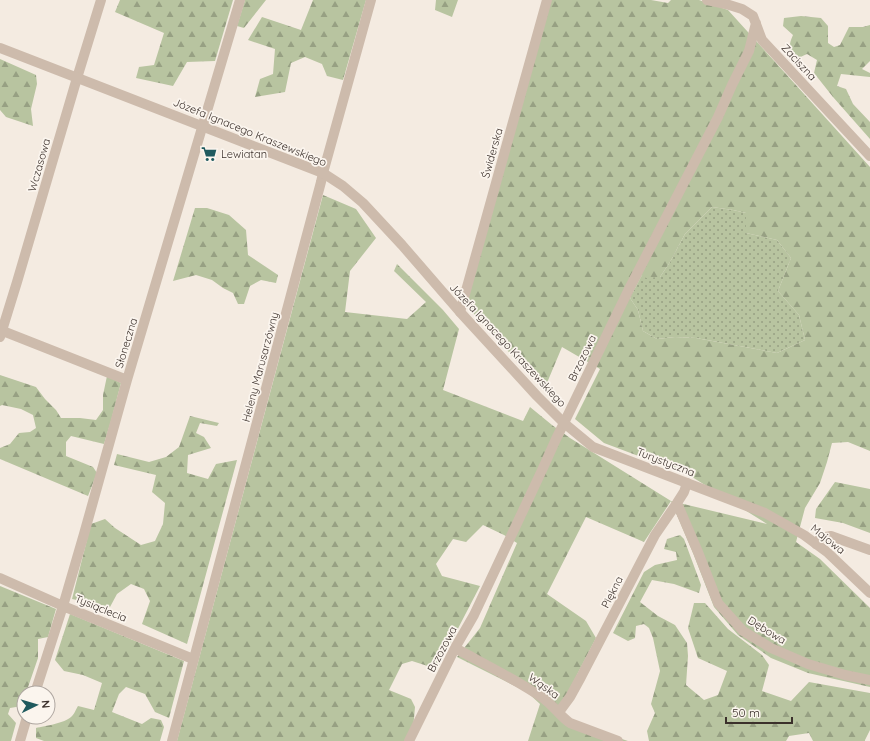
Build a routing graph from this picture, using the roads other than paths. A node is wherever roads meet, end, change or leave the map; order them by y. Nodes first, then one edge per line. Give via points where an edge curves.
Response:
1 (102, 0) edge
2 (240, 0) edge
3 (371, 0) edge
4 (547, 0) edge
5 (707, 0) edge
6 (756, 23) junction
7 (762, 40) junction
8 (0, 48) edge
9 (749, 51) junction
10 (77, 78) junction
11 (203, 126) junction
12 (870, 156) edge
13 (323, 173) junction
14 (460, 312) junction
15 (1, 333) edge
16 (127, 380) junction
17 (564, 423) junction
18 (687, 483) junction
19 (677, 504) junction
20 (765, 513) joint
21 (816, 544) junction
22 (870, 550) edge
23 (0, 578) edge
24 (870, 593) edge
25 (63, 606) junction
26 (455, 648) junction
27 (193, 659) junction
28 (870, 680) edge
29 (38, 685) edge
30 (559, 712) junction
31 (25, 725) edge
32 (20, 741) edge
33 (172, 741) edge
34 (409, 741) edge
35 (618, 741) edge

1 - 10 street, Wczasowa
2 - 11 street, Słoneczna
3 - 13 street, Heleny Marusarzówny
4 - 14 street, Świderska
5 - 6 street, Zaciszna via 742,9 753,16
6 - 7 street, Zaciszna
6 - 9 street, Brzozowa
7 - 9 street, Brzozowa
7 - 12 street, Zaciszna
8 - 10 street, Józefa Ignacego Kraszewskiego
9 - 17 street, Brzozowa
10 - 11 street, Józefa Ignacego Kraszewskiego
10 - 15 street, Wczasowa
11 - 13 street, Józefa Ignacego Kraszewskiego
11 - 16 street, Słoneczna
13 - 14 street, Józefa Ignacego Kraszewskiego via 363,203
13 - 27 street, Heleny Marusarzówny
14 - 17 street, Józefa Ignacego Kraszewskiego
15 - 16 street
16 - 25 street, Słoneczna
17 - 18 street, Turystyczna via 593,447
17 - 26 street, Brzozowa via 474,615
18 - 19 street, Piękna
18 - 20 street, Turystyczna
19 - 28 street, Dębowa via 718,603 743,631 771,648 808,664
19 - 30 street, Piękna via 655,535 581,677
20 - 21 street, Majowa
21 - 22 street via 820,538 831,536
21 - 24 street, Majowa
23 - 25 street, Tysiąclecia
25 - 27 street, Tysiąclecia
25 - 29 street, Słoneczna
26 - 30 street, Wąska via 527,687
26 - 34 street, Brzozowa
27 - 33 street, Heleny Marusarzówny
30 - 35 street, Wąska via 570,723
31 - 32 street

